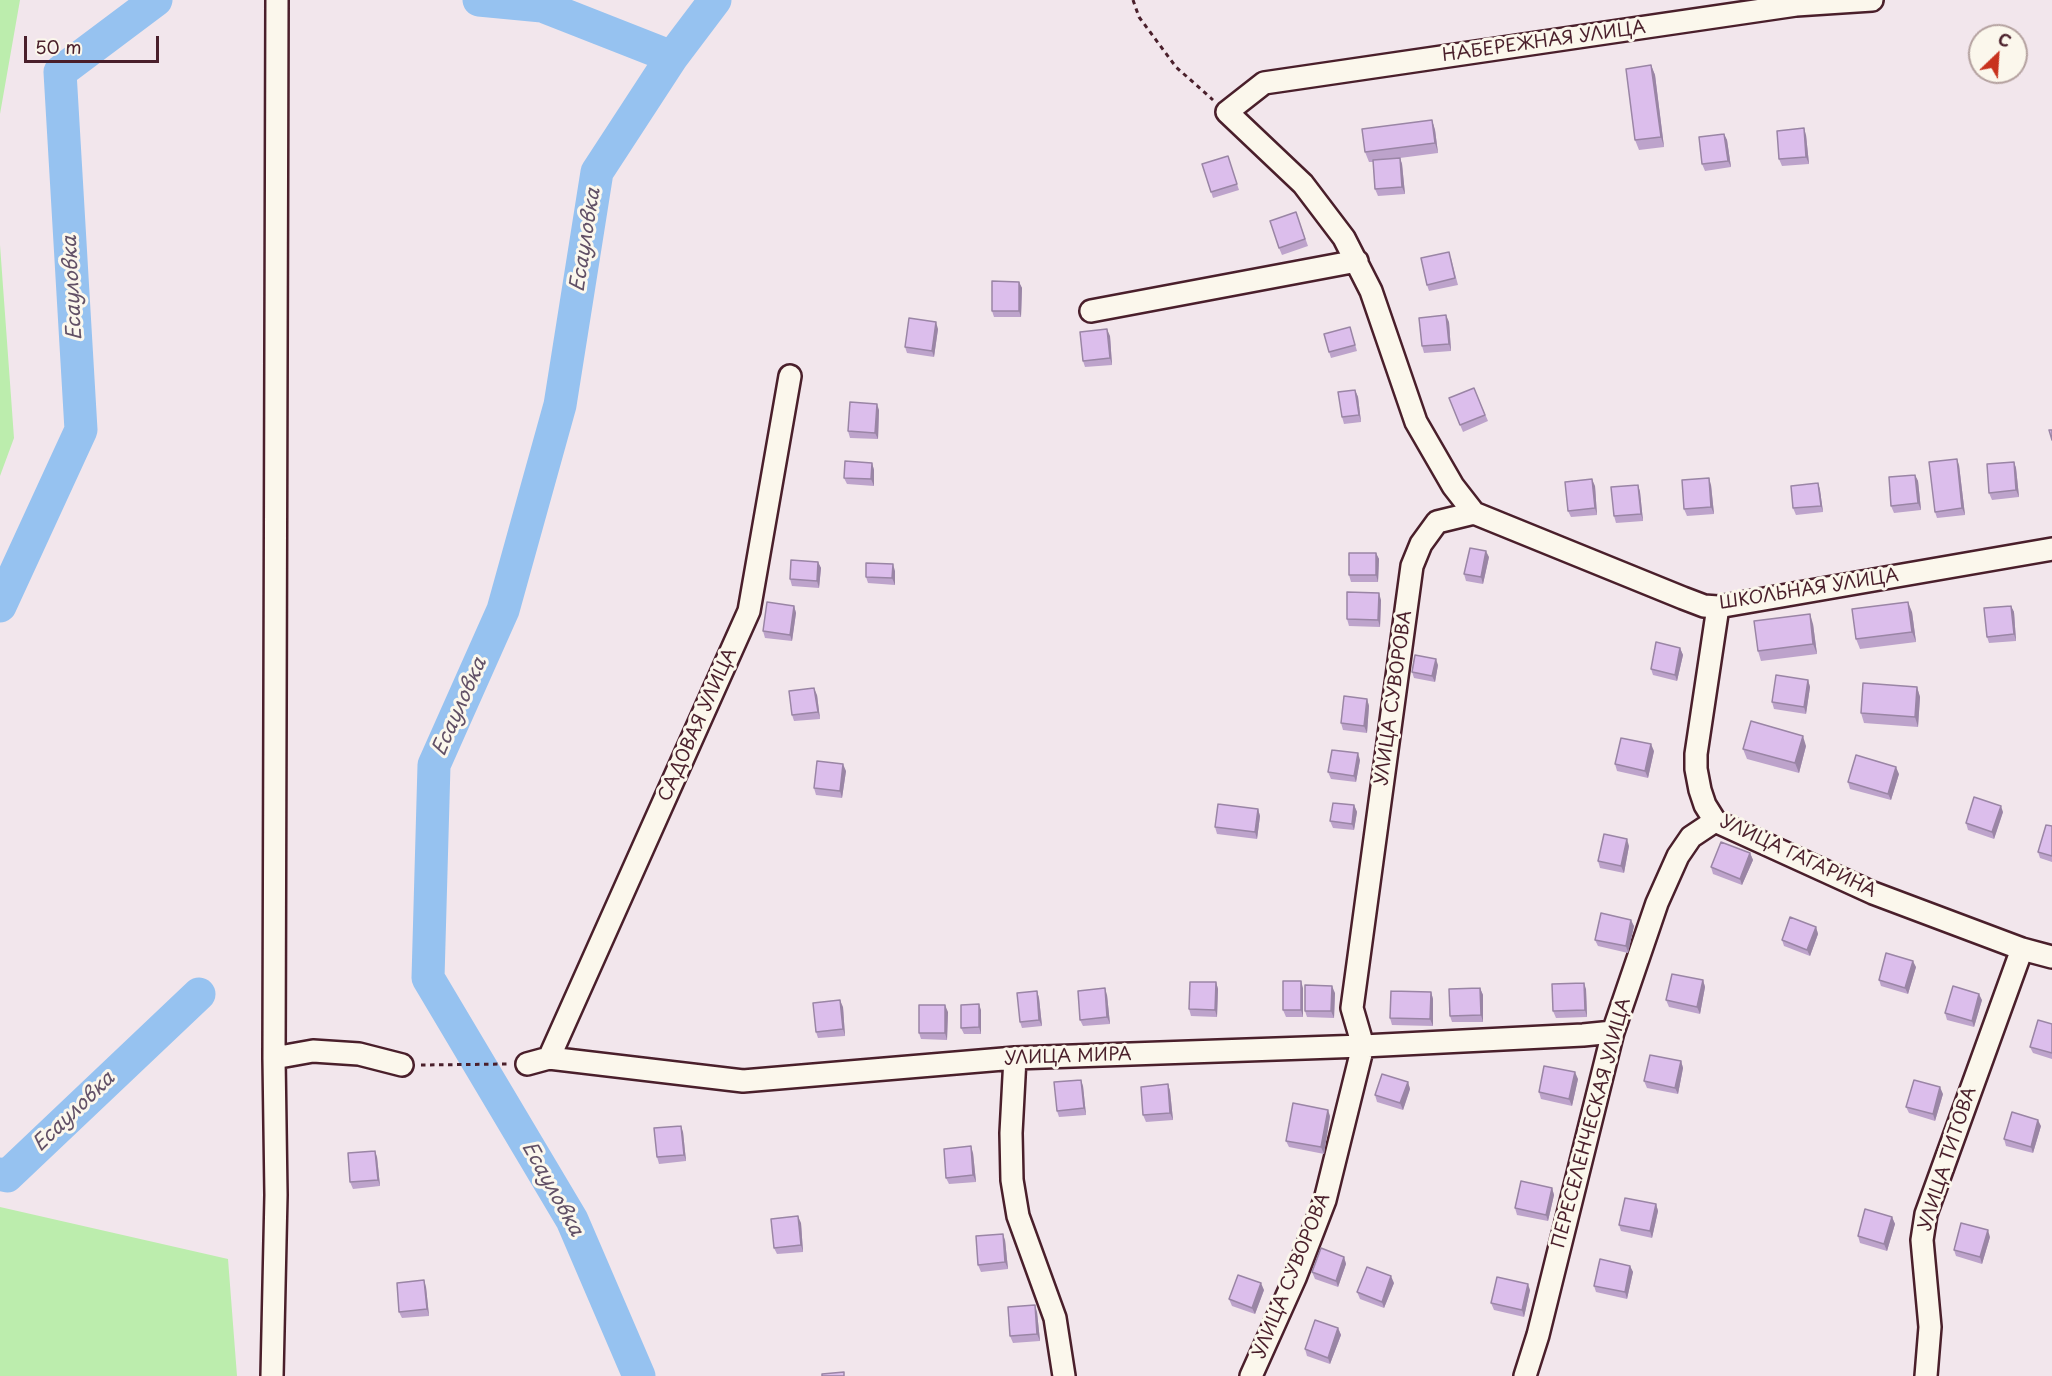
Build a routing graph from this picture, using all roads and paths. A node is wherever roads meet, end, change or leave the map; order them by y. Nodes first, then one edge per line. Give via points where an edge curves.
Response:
1 (277, 0) edge
2 (1133, 0) edge
3 (1872, 0) edge
4 (1227, 112) junction
5 (1357, 261) junction
6 (1091, 311) dead end
7 (790, 376) dead end
8 (1474, 513) junction
9 (2052, 549) edge
10 (1718, 607) junction
11 (1715, 820) junction
12 (2022, 950) junction
13 (2052, 957) edge
14 (1613, 1032) junction
15 (1363, 1046) junction
16 (274, 1058) junction
17 (549, 1058) junction
18 (1015, 1059) junction
19 (527, 1064) joint
20 (402, 1065) joint
21 (272, 1376) edge
22 (1064, 1376) edge
23 (1251, 1376) edge
24 (1526, 1376) edge
25 (1926, 1376) edge

1 - 16 street
2 - 4 path via 1139,17 1176,67
3 - 4 street, НАБЕРЕЖНАЯ УЛИЦА via 1796,5 1264,83
4 - 5 street via 1303,184
5 - 6 street
5 - 8 street via 1416,422 1453,486
7 - 17 street, САДОВАЯ УЛИЦА via 749,611
8 - 10 street, ШКОЛЬНАЯ УЛИЦА via 1683,598
8 - 15 street, УЛИЦА СУВОРОВА via 1437,522 1421,544 1412,566 1352,1008
9 - 10 street, ШКОЛЬНАЯ УЛИЦА
10 - 11 street, УЛИЦА ГАГАРИНА via 1696,754 1700,790
11 - 12 street, УЛИЦА ГАГАРИНА via 1873,893
11 - 14 street, ПЕРЕСЕЛЕНЧЕСКАЯ УЛИЦА via 1691,837 1678,856 1657,903
12 - 13 street, УЛИЦА ГАГАРИНА
12 - 25 street, УЛИЦА ТИТОВА via 1926,1214 1922,1240 1930,1327
14 - 15 street, УЛИЦА МИРА
14 - 24 street, ПЕРЕСЕЛЕНЧЕСКАЯ УЛИЦА
15 - 18 street, УЛИЦА МИРА
15 - 23 street, УЛИЦА СУВОРОВА via 1325,1200
16 - 20 street via 312,1051 359,1054
16 - 21 street
17 - 18 street, УЛИЦА МИРА via 743,1081
17 - 19 street, УЛИЦА МИРА
18 - 22 street via 1012,1180 1018,1216 1055,1318
19 - 20 path

